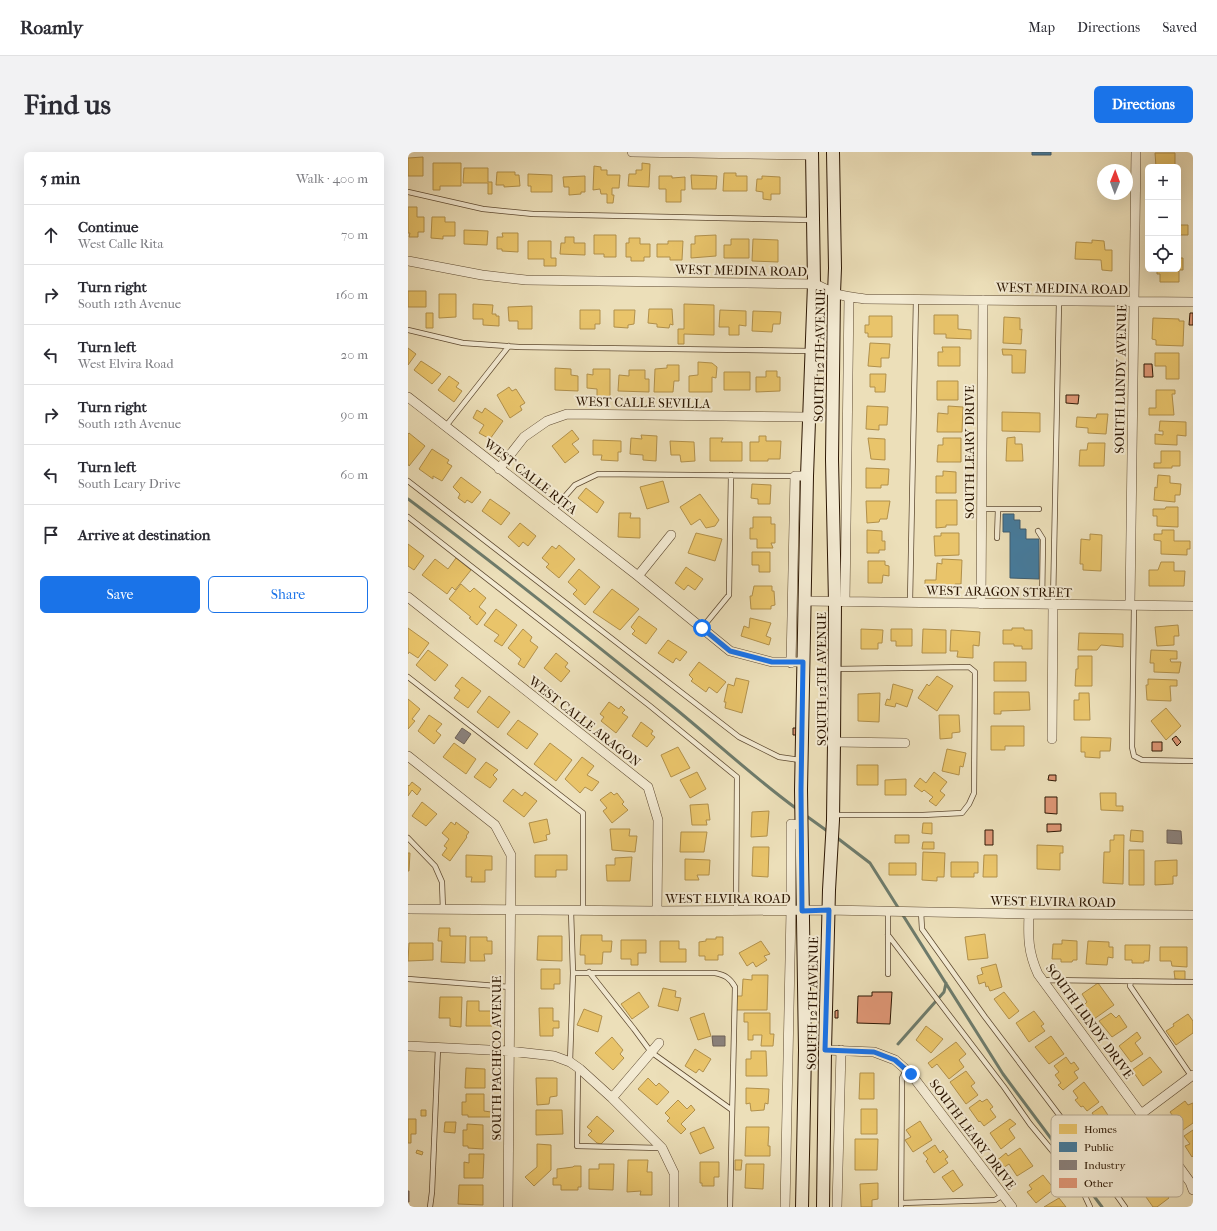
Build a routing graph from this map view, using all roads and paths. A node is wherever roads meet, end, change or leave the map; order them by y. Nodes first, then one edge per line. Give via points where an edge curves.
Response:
1 (632, 152) edge
2 (833, 152) edge
3 (1136, 152) edge
4 (812, 154) edge
5 (408, 192) edge
6 (813, 220) junction
7 (408, 261) edge
8 (814, 284) junction
9 (834, 293) junction
10 (849, 297) junction
11 (916, 299) junction
12 (984, 300) junction
13 (1059, 300) junction
14 (1134, 301) junction
15 (1193, 302) edge
16 (408, 330) edge
17 (509, 346) junction
18 (812, 351) junction
19 (408, 397) edge
20 (808, 418) junction
21 (446, 426) junction
22 (499, 469) junction
23 (731, 475) junction
24 (801, 476) junction
25 (408, 481) edge
26 (982, 509) junction
27 (998, 509) junction
28 (1039, 509) dead end
29 (553, 510) junction
30 (408, 516) edge
31 (1038, 532) dead end
32 (671, 535) dead end
33 (997, 538) dead end
34 (638, 576) junction
35 (408, 597) edge
36 (804, 601) junction
37 (840, 602) junction
38 (910, 602) junction
39 (981, 604) junction
40 (1042, 604) junction
41 (1053, 604) junction
42 (1132, 606) junction
43 (1193, 606) edge
44 (702, 628) junction
45 (797, 662) junction
46 (834, 669) junction
47 (408, 677) edge
48 (1052, 739) dead end
49 (834, 742) junction
50 (905, 743) dead end
51 (408, 756) edge
52 (802, 761) junction
53 (1193, 762) edge
54 (833, 817) junction
55 (408, 838) edge
56 (408, 909) edge
57 (443, 910) junction
58 (511, 910) junction
59 (796, 910) junction
60 (829, 910) junction
61 (571, 911) junction
62 (583, 911) junction
63 (657, 911) junction
64 (736, 911) junction
65 (890, 911) junction
66 (921, 912) junction
67 (1029, 914) junction
68 (1193, 915) edge
69 (888, 935) junction
70 (573, 972) junction
71 (588, 972) junction
72 (888, 974) dead end
73 (408, 980) edge
74 (1131, 981) junction
75 (1193, 982) edge
76 (1044, 983) junction
77 (510, 987) junction
78 (659, 1042) dead end
79 (408, 1046) edge
80 (438, 1048) junction
81 (825, 1050) junction
82 (841, 1050) junction
83 (510, 1051) junction
84 (651, 1052) junction
85 (570, 1062) junction
86 (578, 1068) junction
87 (906, 1070) junction
88 (1193, 1076) edge
89 (612, 1098) junction
90 (732, 1110) junction
91 (1141, 1114) joint
92 (1059, 1115) edge
93 (662, 1148) junction
94 (1051, 1149) edge
95 (1183, 1172) edge
96 (1193, 1190) edge
97 (1003, 1195) junction
98 (1085, 1197) edge
99 (1118, 1197) edge
100 (901, 1205) edge
101 (430, 1207) edge
102 (508, 1207) edge
103 (674, 1207) edge
104 (730, 1207) edge
105 (785, 1207) edge
106 (802, 1207) edge
107 (823, 1207) edge
108 (837, 1207) edge
109 (1012, 1207) edge
110 (1090, 1207) edge
111 (1125, 1207) edge

1 - 4 street
2 - 9 street, SOUTH 12TH AVENUE
3 - 14 street, SOUTH LUNDY AVENUE
4 - 6 street, SOUTH 12TH AVENUE
5 - 6 lane via 483,209 532,214
6 - 8 street, SOUTH 12TH AVENUE
7 - 8 street, WEST MEDINA ROAD via 482,275 526,280
8 - 9 street, WEST MEDINA ROAD
8 - 18 street, SOUTH 12TH AVENUE
9 - 10 street, WEST MEDINA ROAD
9 - 37 street, SOUTH 12TH AVENUE via 832,459
10 - 11 street, WEST MEDINA ROAD
10 - 37 street, SOUTH 12TH AVENUE
11 - 12 street, WEST MEDINA ROAD
11 - 38 lane
12 - 13 street, WEST MEDINA ROAD
12 - 26 street, SOUTH LEARY DRIVE
13 - 14 street, WEST MEDINA ROAD
13 - 41 lane
14 - 15 street, WEST MEDINA ROAD
14 - 42 street, SOUTH LUNDY AVENUE
16 - 17 lane via 463,343
17 - 18 lane
17 - 21 lane
18 - 20 street, SOUTH 12TH AVENUE
19 - 21 street, WEST CALLE RITA
20 - 22 street, WEST CALLE SEVILLA via 566,414 547,421 524,437
20 - 24 street, SOUTH 12TH AVENUE
21 - 22 street, WEST CALLE RITA
22 - 29 street, WEST CALLE RITA
23 - 24 lane
23 - 29 lane via 598,474 575,485
23 - 44 lane via 729,595
24 - 36 street, SOUTH 12TH AVENUE
24 - 45 street, SOUTH 12TH AVENUE
25 - 52 lane via 738,737 779,757
26 - 27 lane
26 - 39 street, SOUTH LEARY DRIVE
27 - 28 lane
27 - 33 lane
29 - 34 street, WEST CALLE RITA
30 - 64 lane via 737,778
31 - 40 lane via 1043,539
32 - 34 street
34 - 44 street, WEST CALLE RITA
35 - 63 street, WEST CALLE ARAGON via 648,787 658,820
36 - 37 street, WEST ARAGON STREET
36 - 45 street, SOUTH 12TH AVENUE
37 - 38 street, WEST ARAGON STREET
37 - 46 street, SOUTH 12TH AVENUE
38 - 39 street, WEST ARAGON STREET
39 - 40 street, WEST ARAGON STREET
40 - 41 street, WEST ARAGON STREET
41 - 42 street, WEST ARAGON STREET
41 - 48 street
42 - 43 street, WEST ARAGON STREET
42 - 53 lane via 1134,756 1142,760
44 - 45 street, WEST CALLE RITA via 730,651 772,662
45 - 52 street, SOUTH 12TH AVENUE
46 - 49 street, SOUTH 12TH AVENUE
46 - 54 lane via 969,667 975,672 974,793 962,813
47 - 62 lane via 583,813
49 - 50 street
49 - 54 street, SOUTH 12TH AVENUE
51 - 58 street, SOUTH PACHECO AVENUE via 495,825 511,855
52 - 59 street, SOUTH 12TH AVENUE
54 - 60 street, SOUTH 12TH AVENUE
55 - 57 lane via 435,866 442,882
56 - 57 street, WEST ELVIRA ROAD
57 - 58 street, WEST ELVIRA ROAD
58 - 61 street, WEST ELVIRA ROAD
58 - 77 street, SOUTH PACHECO AVENUE
59 - 60 street, WEST ELVIRA ROAD
59 - 64 street, WEST ELVIRA ROAD
59 - 105 street, SOUTH 12TH AVENUE
59 - 106 street, SOUTH 12TH AVENUE via 805,1050
60 - 65 street, WEST ELVIRA ROAD
60 - 81 street, SOUTH 12TH AVENUE
61 - 62 street, WEST ELVIRA ROAD
61 - 70 lane
62 - 63 street, WEST ELVIRA ROAD
63 - 64 street, WEST ELVIRA ROAD
65 - 66 street, WEST ELVIRA ROAD
65 - 69 lane
66 - 67 street, WEST ELVIRA ROAD
66 - 92 lane via 922,929
67 - 68 street, WEST ELVIRA ROAD
67 - 76 street, SOUTH LUNDY DRIVE via 1029,949 1035,968
69 - 72 lane
69 - 94 lane
70 - 71 lane
70 - 85 lane
71 - 84 lane
71 - 90 lane via 715,973 731,980 735,987
73 - 77 lane
74 - 75 lane
74 - 76 lane via 1048,980
74 - 88 lane via 1130,986
76 - 91 street, SOUTH LUNDY DRIVE
77 - 83 street, SOUTH PACHECO AVENUE
78 - 84 street
79 - 80 street
80 - 83 street
80 - 101 lane
81 - 82 street, SOUTH LEARY DRIVE
81 - 107 street, SOUTH 12TH AVENUE
82 - 87 street, SOUTH LEARY DRIVE via 874,1052 895,1060
82 - 108 street
83 - 85 street via 554,1056
83 - 102 street, SOUTH PACHECO AVENUE
84 - 89 street
84 - 90 lane
85 - 86 street
86 - 89 street
86 - 93 lane via 577,1146
87 - 97 street, SOUTH LEARY DRIVE
87 - 100 lane via 902,1078
88 - 91 street
89 - 93 street
90 - 104 lane
93 - 103 street via 674,1173
95 - 96 street, SOUTH LUNDY DRIVE
97 - 100 lane via 996,1200
97 - 109 street, SOUTH LEARY DRIVE
98 - 110 lane
99 - 111 lane

